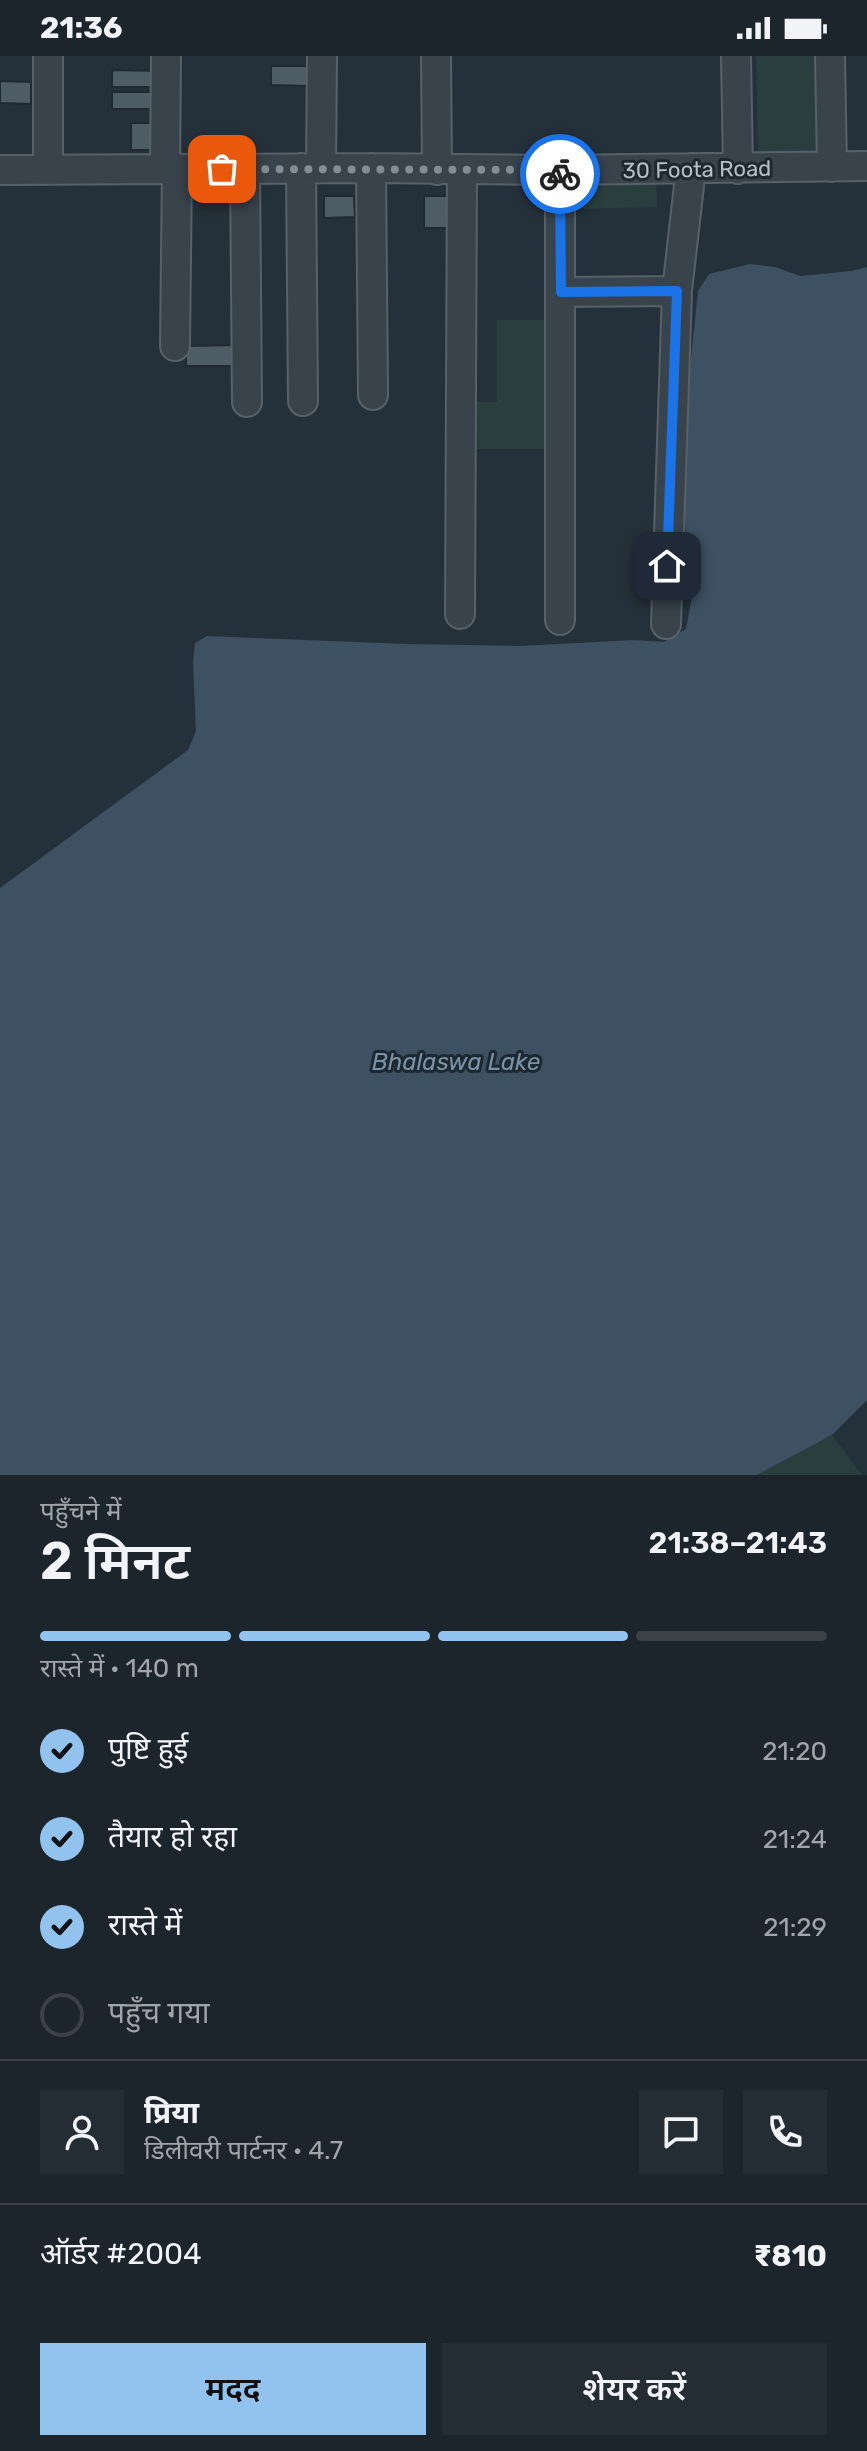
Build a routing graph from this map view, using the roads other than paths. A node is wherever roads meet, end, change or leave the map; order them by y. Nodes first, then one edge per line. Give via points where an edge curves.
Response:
1 (48, 56) edge
2 (166, 56) edge
3 (322, 56) edge
4 (436, 56) edge
5 (736, 56) edge
6 (830, 56) edge
7 (867, 166) edge
8 (832, 167) junction
9 (171, 168) junction
10 (311, 168) junction
11 (371, 168) junction
12 (691, 168) junction
13 (48, 169) junction
14 (245, 169) junction
15 (450, 169) junction
16 (738, 169) junction
17 (0, 170) edge
18 (560, 170) junction
19 (677, 291) junction
20 (561, 292) junction
21 (175, 346) dead end
22 (373, 395) dead end
23 (303, 401) dead end
24 (247, 402) dead end
25 (460, 614) dead end
26 (560, 620) dead end
27 (666, 624) dead end

1 - 13 street
2 - 9 street
3 - 10 street
4 - 15 street
5 - 16 street
6 - 8 street
7 - 8 street, 30 Foota Road
8 - 16 street, 30 Foota Road
9 - 13 street, 30 Foota Road
9 - 14 street, 30 Foota Road
9 - 21 street
10 - 11 street, 30 Foota Road
10 - 14 street, 30 Foota Road
10 - 23 street
11 - 15 street, 30 Foota Road
11 - 22 street
12 - 16 street, 30 Foota Road
12 - 18 street, 30 Foota Road
12 - 19 street
13 - 17 street, 30 Foota Road
14 - 24 street
15 - 18 street, 30 Foota Road
15 - 25 street
18 - 20 street
19 - 20 street
19 - 27 street
20 - 26 street

